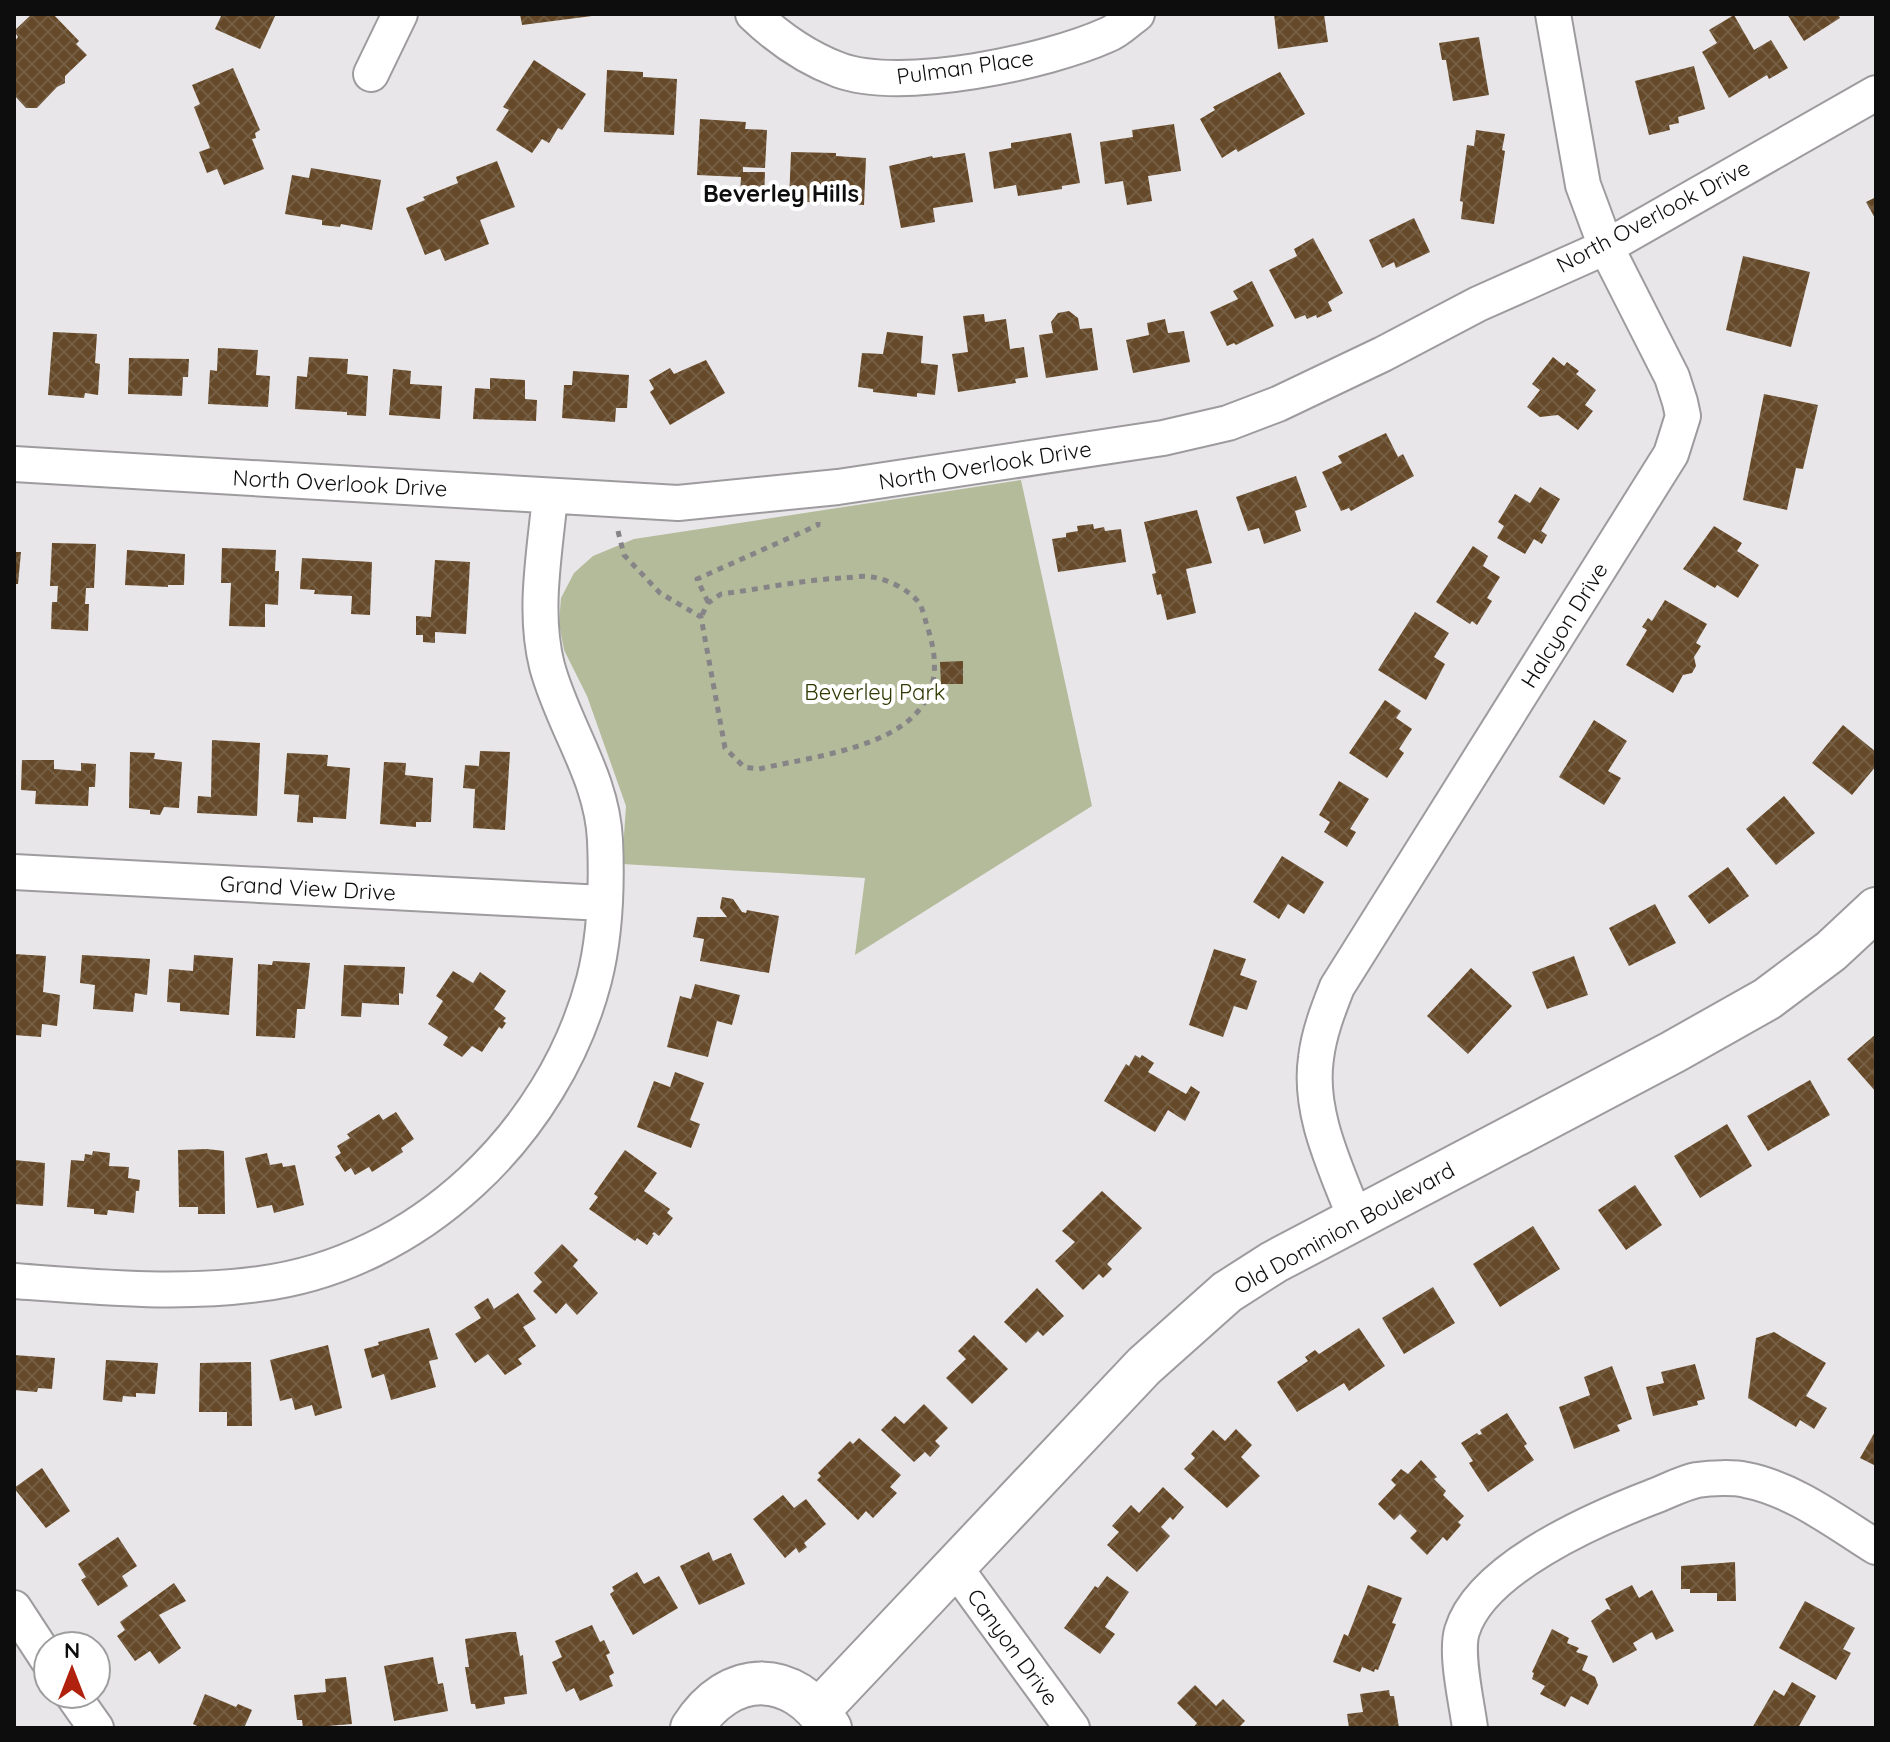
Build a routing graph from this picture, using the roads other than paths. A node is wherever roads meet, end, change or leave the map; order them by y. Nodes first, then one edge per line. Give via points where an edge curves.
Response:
1 (400, 14) edge
2 (753, 14) edge
3 (1137, 14) edge
4 (1553, 14) edge
5 (371, 74) dead end
6 (1876, 93) edge
7 (1606, 247) junction
8 (14, 464) edge
9 (550, 496) junction
10 (14, 872) edge
11 (603, 903) junction
12 (1876, 909) edge
13 (1355, 1218) junction
14 (14, 1281) edge
15 (1876, 1547) edge
16 (954, 1566) junction
17 (14, 1608) edge
18 (32, 1636) edge
19 (83, 1710) edge
20 (824, 1719) edge
21 (96, 1728) edge
22 (692, 1728) edge
23 (1072, 1728) edge
24 (1470, 1728) edge

1 - 5 street
2 - 3 street, Pulman Place via 796,48 841,71 893,80 1052,55 1110,34
4 - 7 street, Halcyon Drive via 1583,185
6 - 7 street, North Overlook Drive
7 - 9 street, North Overlook Drive via 1228,423 1163,438 814,489 678,503
7 - 13 street, Halcyon Drive via 1672,377 1683,416 1680,429 1671,454 1337,987 1315,1060 1315,1094
8 - 9 street, North Overlook Drive
9 - 11 street via 539,625 548,668 601,806
10 - 11 street, Grand View Drive
11 - 14 street via 594,980 556,1076 498,1156 418,1224 372,1250 260,1284 124,1289
12 - 13 street, Old Dominion Boulevard via 1767,999
13 - 16 street, Old Dominion Boulevard via 1227,1292 1144,1366
15 - 24 street via 1787,1494 1745,1479 1697,1480 1606,1515 1531,1556 1491,1586 1473,1610 1461,1632
16 - 20 street, Old Dominion Boulevard
16 - 23 street, Canyon Drive
17 - 18 street
19 - 21 street
20 - 22 street, Old Dominion Boulevard via 799,1693 749,1684 725,1692 704,1708

